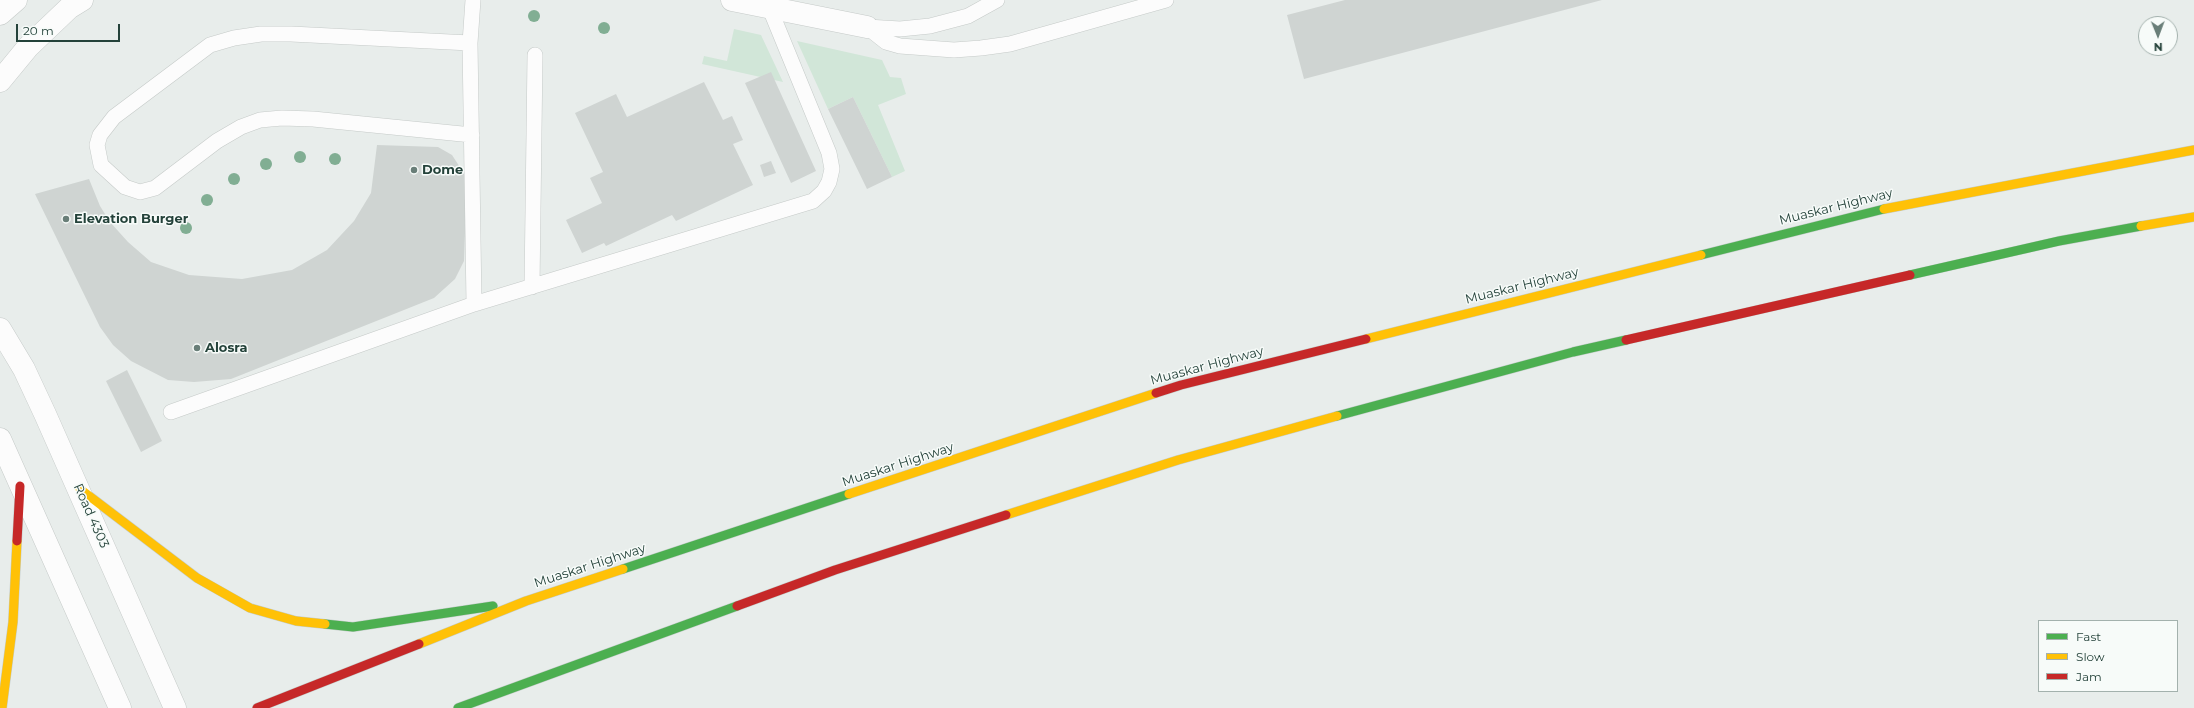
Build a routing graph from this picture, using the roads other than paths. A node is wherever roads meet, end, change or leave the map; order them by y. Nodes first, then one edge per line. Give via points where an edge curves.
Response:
1 (16, 0) edge
2 (82, 0) edge
3 (473, 0) edge
4 (732, 0) edge
5 (997, 0) edge
6 (1166, 0) edge
7 (770, 9) junction
8 (0, 14) edge
9 (867, 27) junction
10 (470, 43) junction
11 (535, 55) dead end
12 (0, 80) edge
13 (472, 135) junction
14 (2194, 150) edge
15 (2194, 216) edge
16 (532, 287) junction
17 (474, 304) junction
18 (1, 328) edge
19 (170, 412) dead end
20 (0, 439) edge
21 (20, 486) junction
22 (80, 489) junction
23 (526, 601) junction
24 (507, 689) junction
25 (2, 708) edge
26 (120, 708) edge
27 (175, 708) edge
28 (257, 708) edge
29 (458, 708) edge
30 (483, 708) edge

1 - 8 street
2 - 12 street via 69,8 28,47
3 - 10 lane
4 - 7 street
5 - 9 lane via 968,16 930,26 900,29
6 - 9 lane via 1010,44 981,48 954,50 900,46 886,42
7 - 9 street
7 - 16 lane via 829,153 832,169 824,191 812,201
10 - 13 lane
10 - 13 lane via 283,34 234,38 210,46 114,117 100,135 98,146 102,165 125,187 140,192 155,188 216,141 260,120 313,119
11 - 16 lane
13 - 17 lane
14 - 23 main road, Muaskar Highway via 1907,203 1181,385
15 - 24 main road via 2058,241 1573,352 1186,458 835,570
16 - 17 lane
17 - 19 lane
18 - 22 street, Road 4303 via 24,369
20 - 21 street
21 - 25 main road via 13,622
21 - 26 street
22 - 23 main road via 197,578 250,608 296,622 353,627
22 - 27 street, Road 4303
23 - 28 main road, Muaskar Highway
24 - 29 main road
24 - 30 main road

